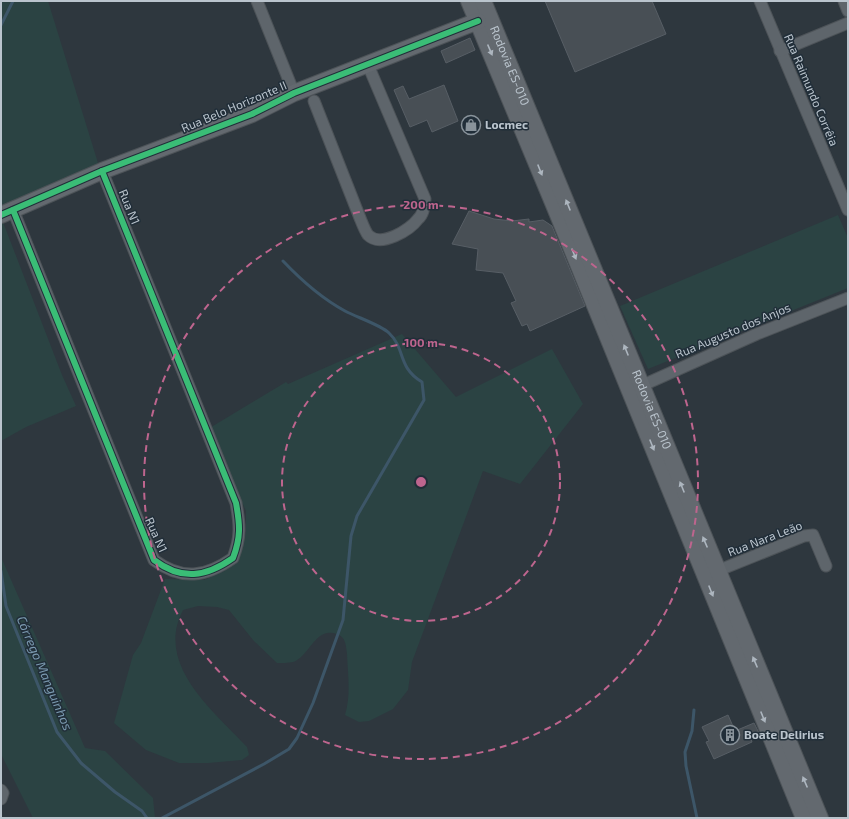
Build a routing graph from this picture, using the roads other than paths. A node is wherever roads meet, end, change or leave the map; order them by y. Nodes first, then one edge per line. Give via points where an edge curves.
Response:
1 (256, 1) edge
2 (469, 1) edge
3 (483, 1) edge
4 (760, 1) edge
5 (844, 1) edge
6 (848, 11) edge
7 (478, 21) junction
8 (848, 23) edge
9 (780, 51) junction
10 (368, 65) junction
11 (294, 93) junction
12 (314, 101) dead end
13 (102, 171) junction
14 (848, 210) edge
15 (7, 212) edge
16 (848, 298) edge
17 (636, 391) junction
18 (826, 566) dead end
19 (717, 571) junction
20 (781, 761) junction
21 (1, 790) edge
22 (1, 799) edge
23 (795, 818) edge
24 (804, 818) edge
25 (820, 818) edge

1 - 11 street
2 - 7 main road, Rodovia ES-010
17 -> 3 main road, Rodovia ES-010 via 569,207
4 - 9 street, Rua Raimundo Corrêia
5 - 6 street
7 - 10 main road, Rua Belo Horizonte II
7 -> 17 main road, Rodovia ES-010
8 - 9 street
9 - 14 street, Rua Raimundo Corrêia
10 - 11 main road, Rua Belo Horizonte II
10 - 12 street via 425,199 419,219 401,234 383,239 375,239 368,235
11 - 13 main road, Rua Belo Horizonte II via 252,114
13 - 15 main road, Rua Belo Horizonte II
13 - 15 street, Rua N1 via 236,503 240,528 239,543 233,558 210,571 185,574 167,569 154,560
16 - 17 street, Rua Augusto dos Anjos via 757,334
19 -> 17 main road, Rodovia ES-010
17 -> 20 main road, Rodovia ES-010
18 - 19 street, Rua Nara Leão via 813,535 804,536
25 -> 19 main road, Rodovia ES-010
20 - 23 main road via 781,781
20 - 24 main road, Rodovia ES-010
21 - 22 street

